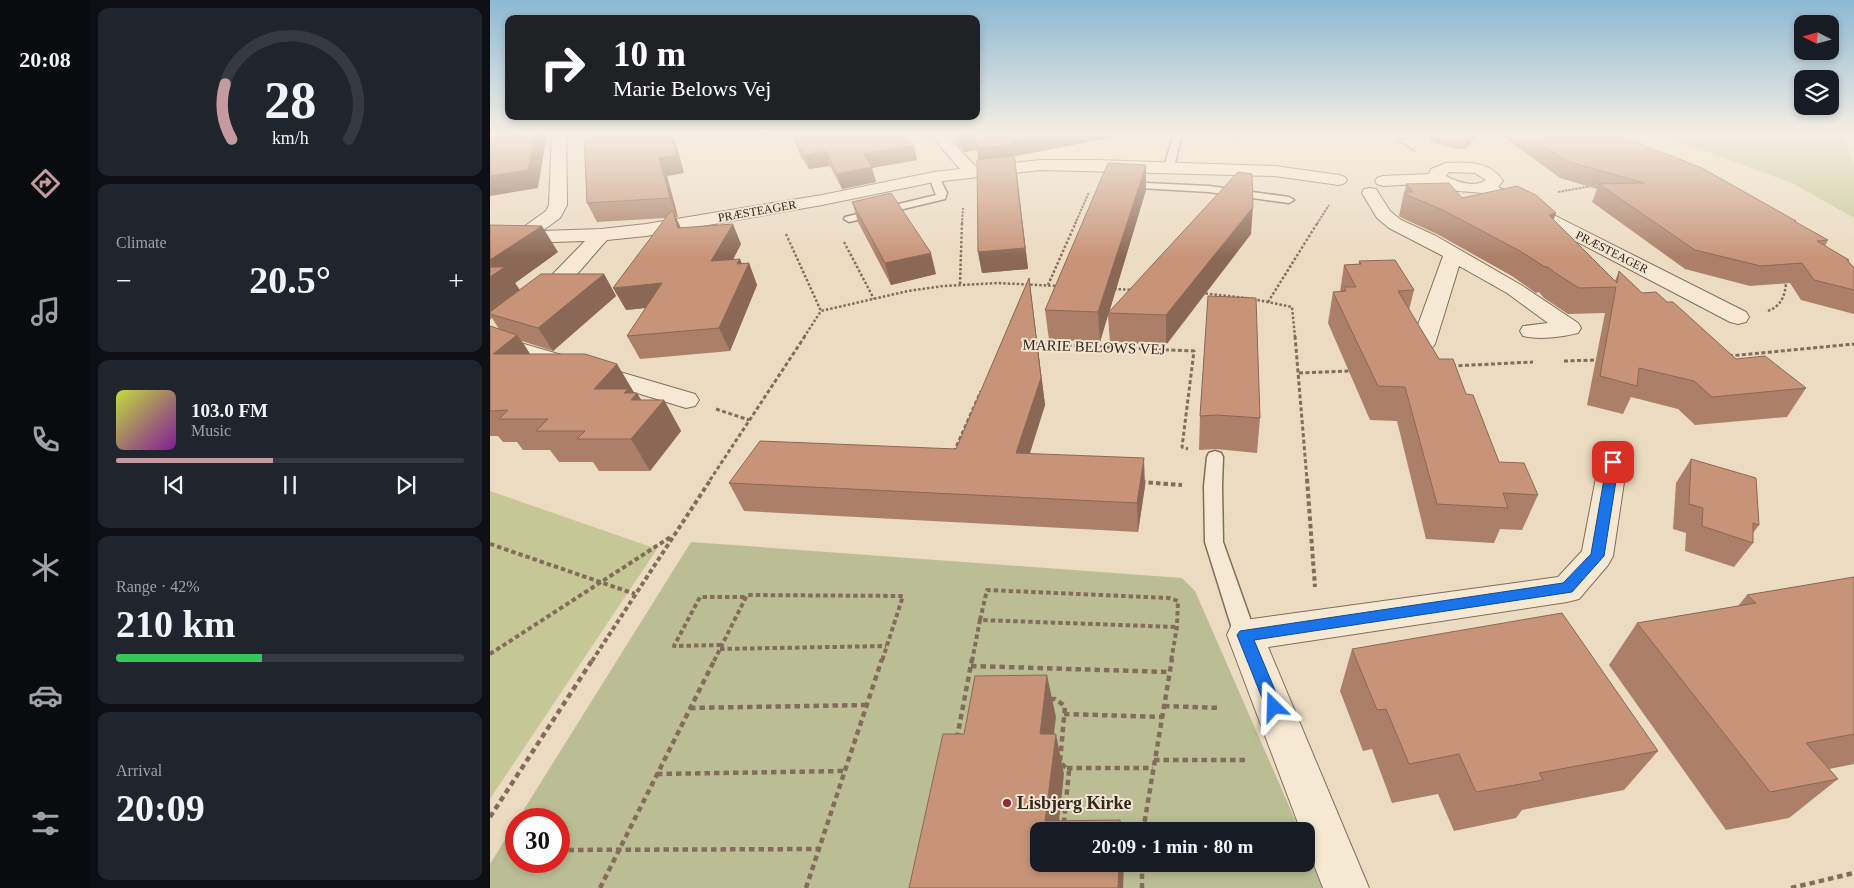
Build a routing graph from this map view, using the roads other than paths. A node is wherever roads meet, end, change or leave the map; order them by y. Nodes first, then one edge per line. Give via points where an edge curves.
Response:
1 (558, 174) edge
2 (956, 174) edge
3 (1213, 174) edge
4 (1295, 174) edge
5 (934, 177) junction
6 (1359, 182) junction
7 (1117, 185) edge
8 (1209, 189) junction
9 (1289, 200) dead end
10 (848, 219) dead end
11 (490, 235) edge
12 (601, 236) junction
13 (522, 237) junction
14 (1453, 254) junction
15 (1738, 316) road end
16 (505, 322) edge
17 (1531, 331) dead end
18 (490, 342) edge
19 (1423, 344) edge
20 (686, 400) dead end
21 (1215, 457) road end
22 (1613, 462) dead end
23 (1245, 635) junction
24 (1346, 888) edge

1 - 13 street via 558,205 554,214
2 - 5 street, PRÆSTEAGER
3 - 8 lane
4 - 6 street, PRÆSTEAGER
5 - 10 lane via 942,192 941,197
5 - 12 street, PRÆSTEAGER via 822,200
6 - 14 street via 1395,224
6 - 15 street, PRÆSTEAGER via 1438,178 1458,186 1486,187
7 - 8 lane
8 - 9 lane
11 - 13 street, PRÆSTEAGER
12 - 13 street, PRÆSTEAGER
12 - 16 street via 556,282
14 - 17 street via 1570,328
14 - 19 street
18 - 20 street
21 - 23 lane via 1214,542
22 - 23 street via 1597,556 1567,588
23 - 24 street

